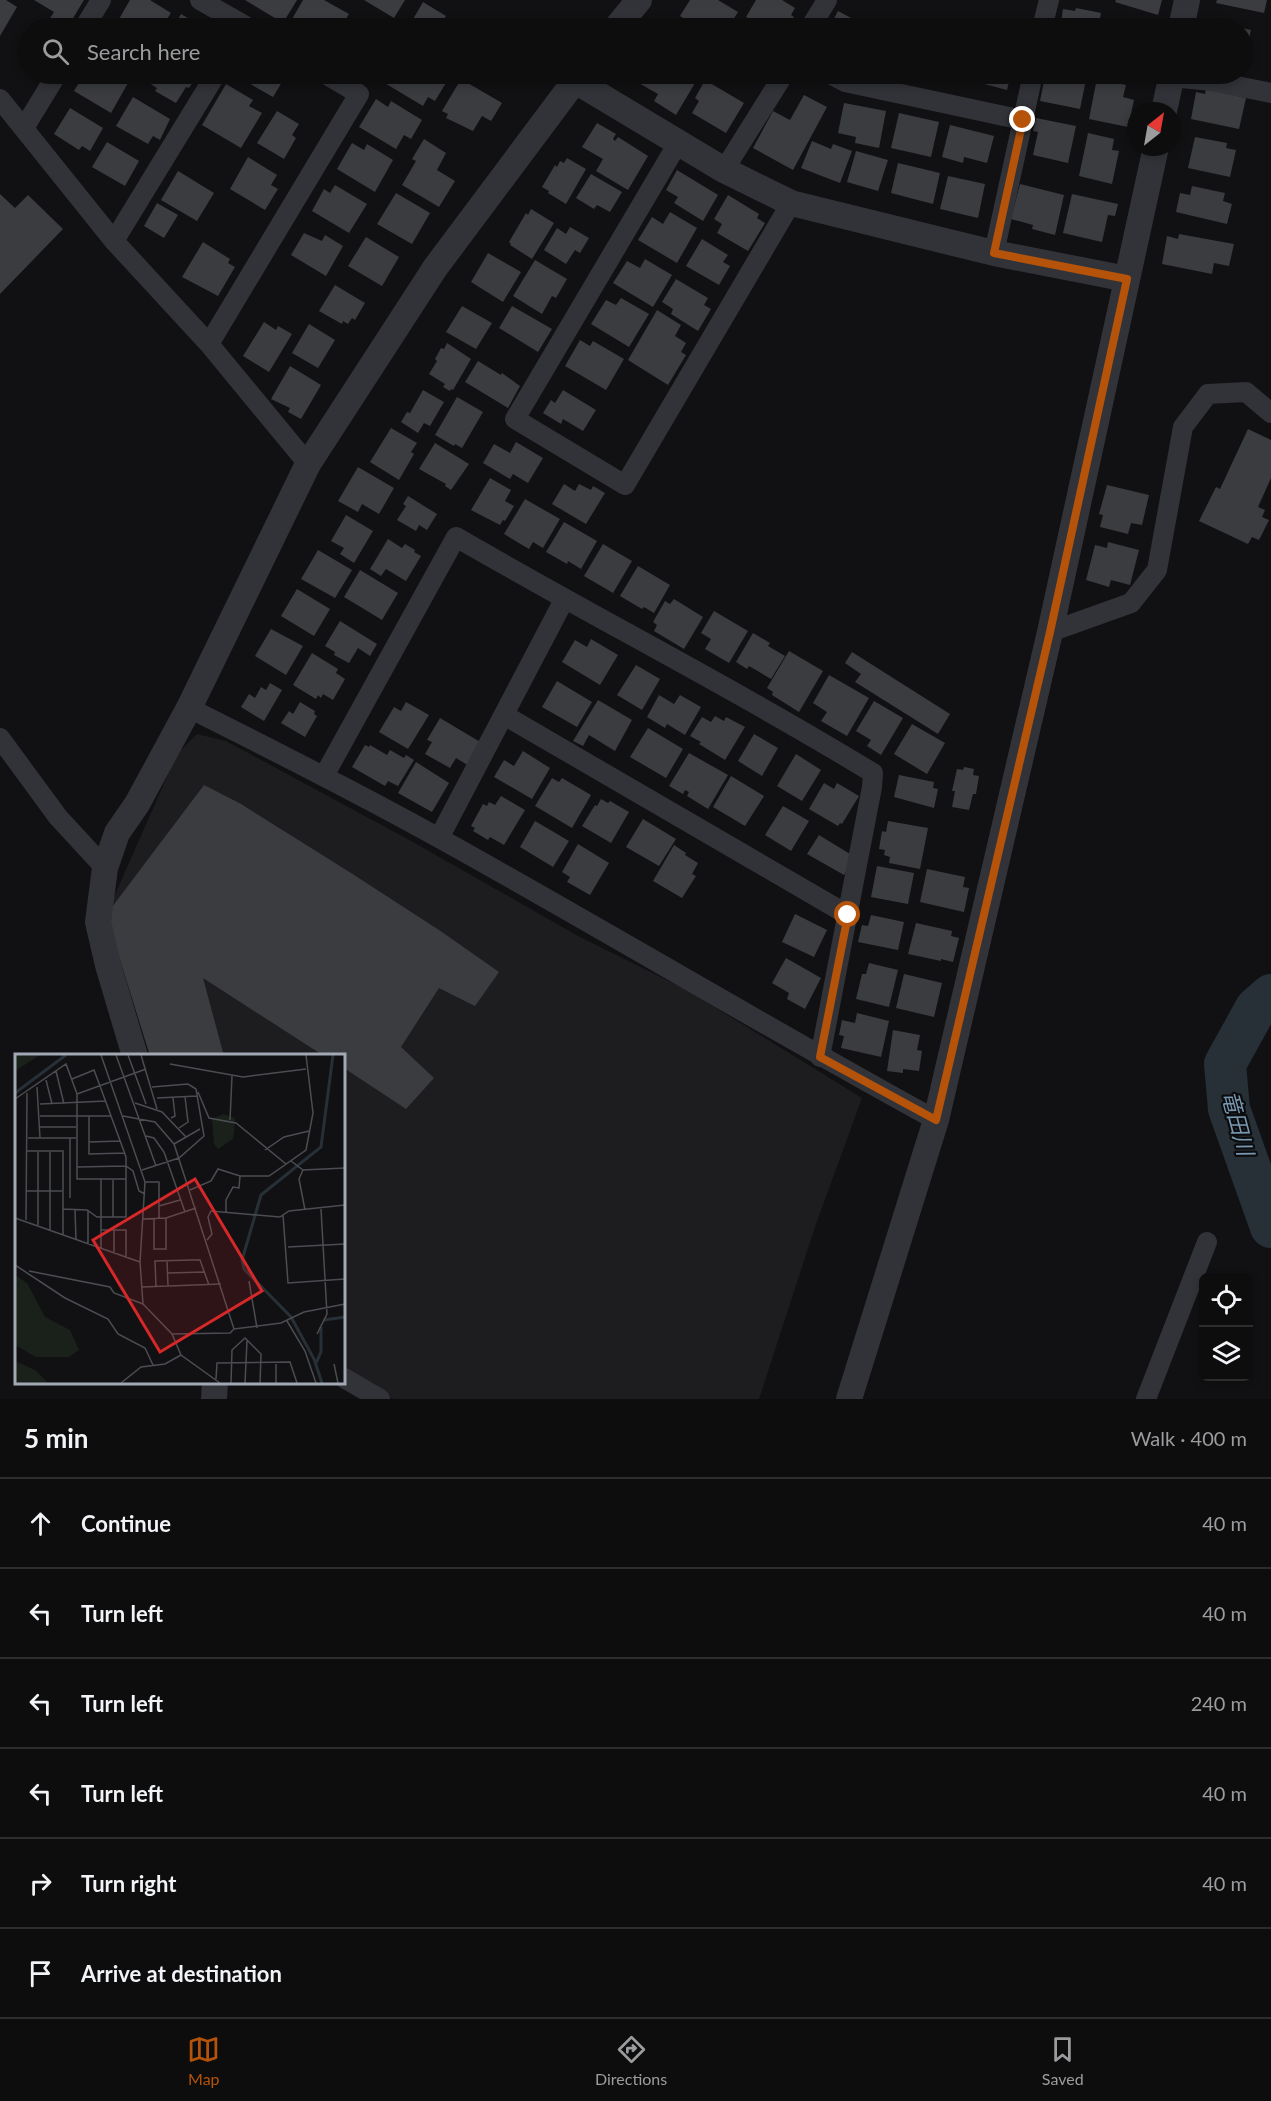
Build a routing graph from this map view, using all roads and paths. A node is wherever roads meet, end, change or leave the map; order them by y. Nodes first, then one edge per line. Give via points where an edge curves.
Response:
1 (101, 0) edge
2 (200, 0) edge
3 (639, 0) edge
4 (826, 0) edge
5 (1049, 0) edge
6 (1187, 0) edge
7 (90, 18) edge
8 (230, 18) edge
9 (624, 18) edge
10 (816, 18) edge
11 (1044, 18) edge
12 (1183, 18) edge
13 (51, 84) edge
14 (210, 84) edge
15 (342, 84) edge
16 (572, 84) edge
17 (588, 84) edge
18 (778, 84) edge
19 (854, 84) edge
20 (1031, 84) edge
21 (1169, 84) edge
22 (1227, 84) edge
23 (1271, 93) edge
24 (0, 99) edge
25 (1166, 102) edge
26 (1023, 120) junction
27 (24, 128) junction
28 (678, 143) junction
29 (1154, 156) edge
30 (724, 170) junction
31 (791, 203) junction
32 (114, 241) junction
33 (994, 253) junction
34 (1127, 279) junction
35 (209, 344) junction
36 (1271, 413) edge
37 (308, 464) junction
38 (564, 600) junction
39 (1050, 632) junction
40 (189, 708) junction
41 (504, 716) junction
42 (0, 738) edge
43 (324, 776) junction
44 (439, 838) junction
45 (105, 868) junction
46 (848, 915) junction
47 (134, 1054) edge
48 (820, 1057) junction
49 (936, 1120) junction
50 (1207, 1242) dead end
51 (345, 1379) edge
52 (215, 1384) edge
53 (214, 1399) edge
54 (380, 1399) edge
55 (849, 1399) edge
56 (1146, 1399) edge

1 - 7 street
2 - 8 street
3 - 9 street
4 - 10 street
5 - 11 street
6 - 12 street
13 - 27 street
14 - 32 street
15 - 35 street via 359,94
16 - 37 street via 435,268
17 - 28 street
18 - 30 street
19 - 26 street
20 - 26 street
21 - 25 street
22 - 23 street
24 - 27 street
26 - 33 street
27 - 32 street
28 - 30 street
28 - 31 street via 515,419 624,485
29 - 34 street
30 - 31 street
31 - 33 street
32 - 35 street
33 - 34 street
34 - 39 street
35 - 37 street
36 - 39 street via 1246,392 1208,393 1182,426 1157,570 1131,603
37 - 40 street
38 - 41 street
38 - 43 street via 456,537
38 - 46 street via 804,730 873,773
39 - 49 street
40 - 43 street
40 - 45 street via 117,833
41 - 44 street
41 - 46 street
42 - 45 street via 58,816
43 - 44 street
44 - 48 street
45 - 47 street via 98,922
46 - 48 street
48 - 49 street
49 - 55 street
50 - 56 street
51 - 54 street
52 - 53 street

